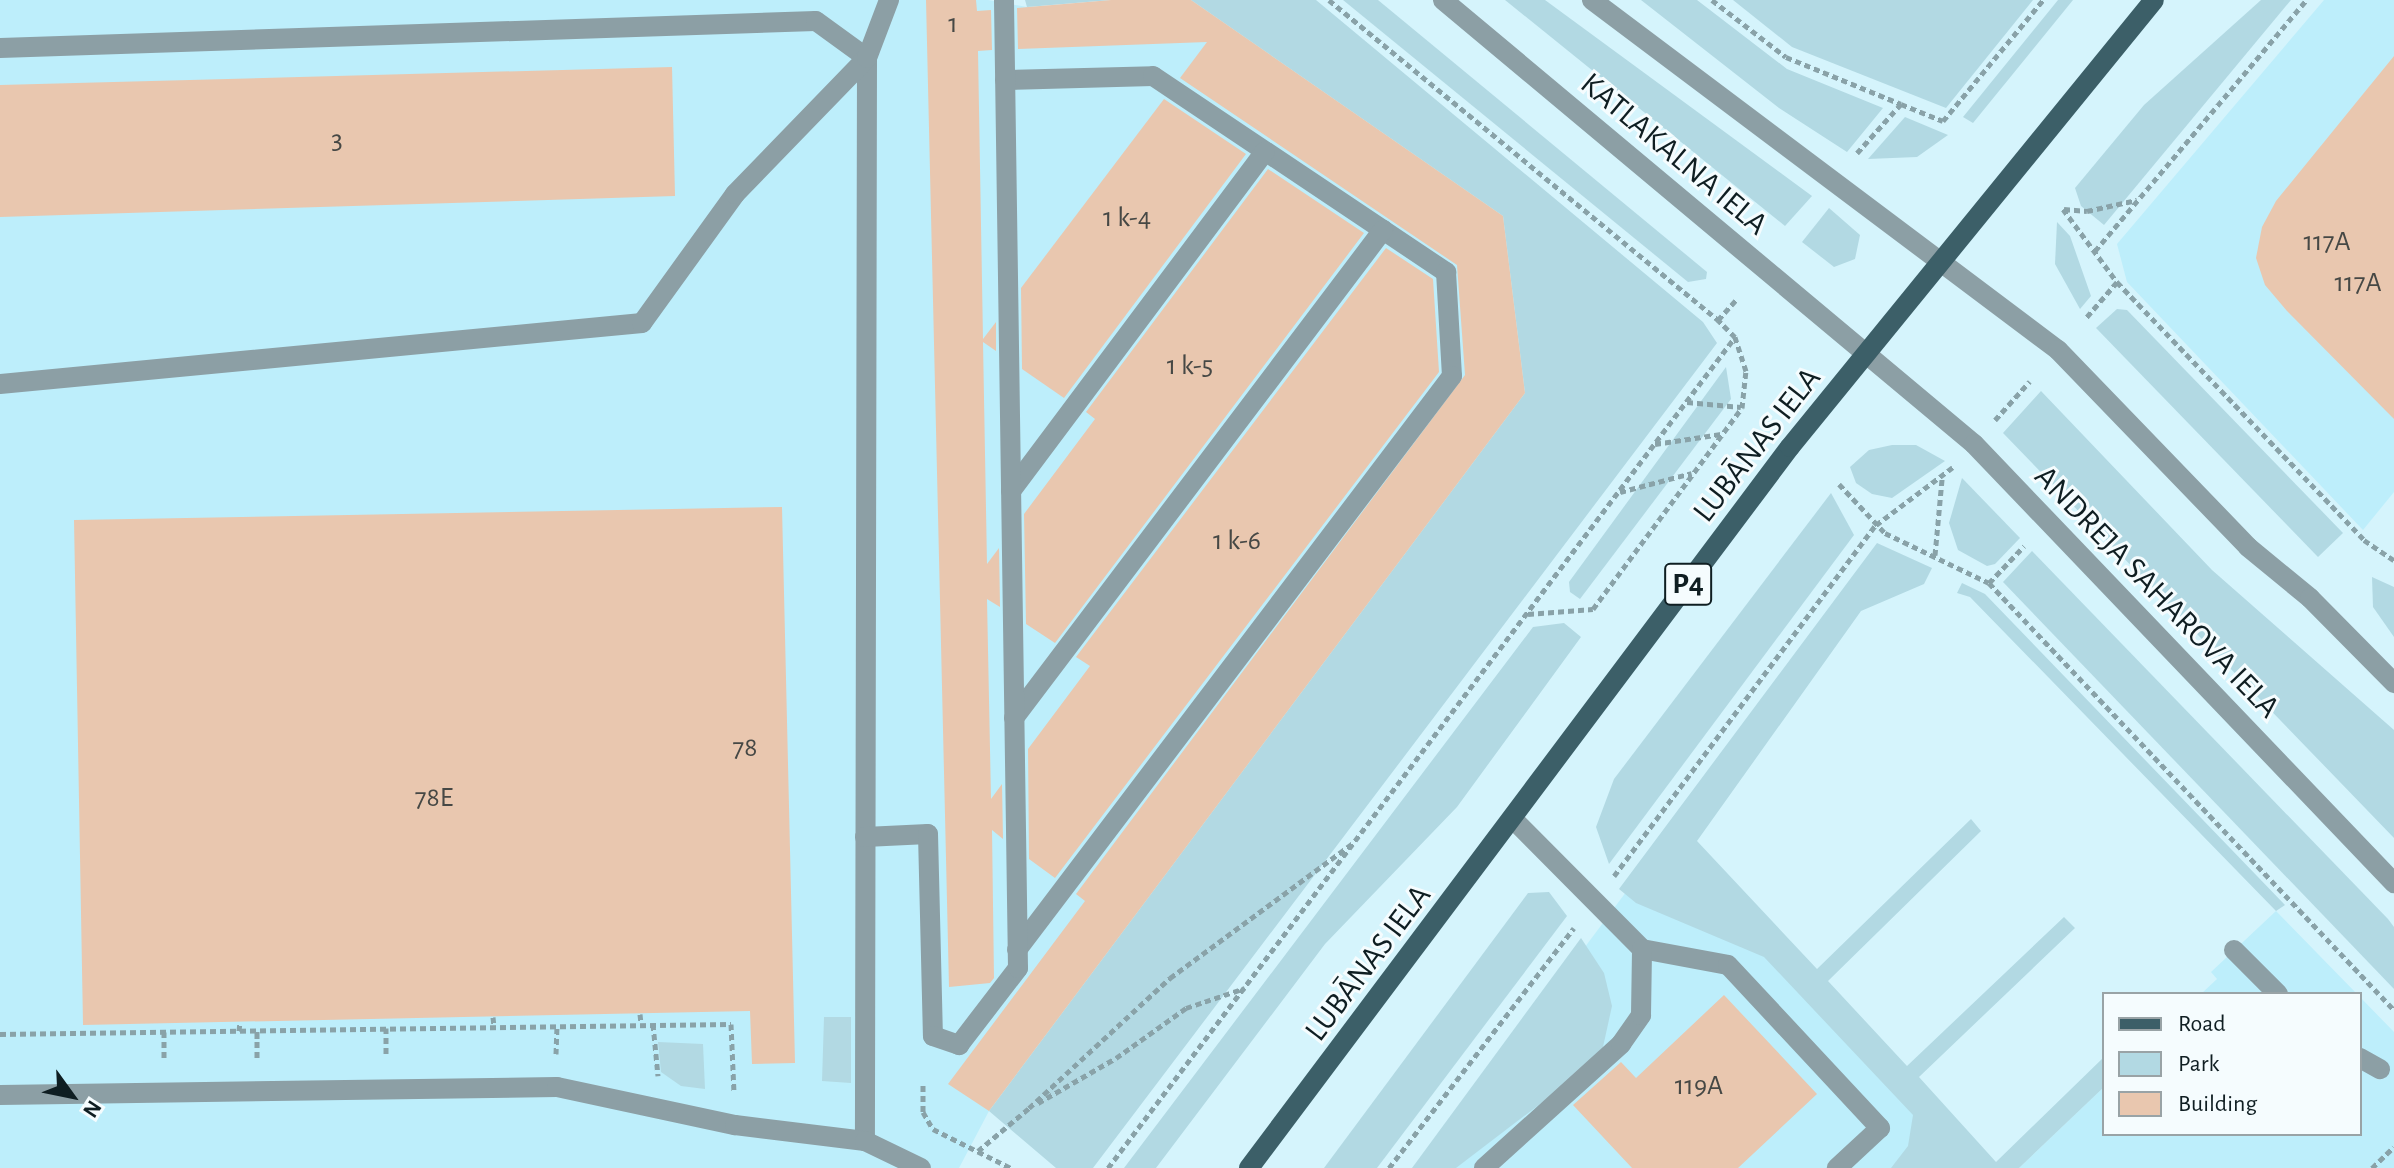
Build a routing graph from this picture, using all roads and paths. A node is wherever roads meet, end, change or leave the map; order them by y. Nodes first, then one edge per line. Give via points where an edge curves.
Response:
1 (889, 0) edge
2 (1004, 0) edge
3 (1329, 0) edge
4 (1443, 0) edge
5 (1592, 0) edge
6 (1712, 0) edge
7 (2043, 0) edge
8 (2154, 0) edge
9 (2306, 0) edge
10 (0, 48) edge
11 (867, 58) junction
12 (1005, 80) junction
13 (1901, 104) junction
14 (1265, 151) junction
15 (1857, 153) dead end
16 (2138, 200) junction
17 (1383, 230) junction
18 (2095, 251) junction
19 (1943, 261) junction
20 (2117, 282) junction
21 (1736, 300) dead end
22 (2085, 319) dead end
23 (1718, 320) junction
24 (1735, 337) junction
25 (1868, 353) junction
26 (2030, 381) dead end
27 (0, 384) edge
28 (1686, 401) junction
29 (1742, 408) junction
30 (1994, 421) dead end
31 (1722, 434) junction
32 (1654, 444) junction
33 (1953, 467) dead end
34 (1693, 473) junction
35 (1942, 479) junction
36 (1839, 484) dead end
37 (1011, 491) junction
38 (1619, 492) junction
39 (2050, 523) junction
40 (1876, 525) junction
41 (1935, 555) junction
42 (2394, 560) edge
43 (1989, 583) junction
44 (1528, 614) junction
45 (2394, 683) edge
46 (1014, 718) junction
47 (1514, 820) junction
48 (865, 837) junction
49 (1357, 840) junction
50 (2394, 883) edge
51 (1594, 902) junction
52 (1642, 949) junction
53 (1017, 950) junction
54 (2234, 950) dead end
55 (1245, 988) junction
56 (2276, 992) edge
57 (2394, 1010) edge
58 (640, 1014) dead end
59 (493, 1017) dead end
60 (424, 1018) dead end
61 (240, 1022) dead end
62 (144, 1024) dead end
63 (641, 1024) junction
64 (557, 1025) junction
65 (494, 1026) junction
66 (423, 1027) junction
67 (386, 1028) junction
68 (239, 1031) junction
69 (257, 1031) junction
70 (164, 1032) junction
71 (143, 1033) junction
72 (0, 1034) edge
73 (386, 1046) dead end
74 (556, 1047) dead end
75 (256, 1049) dead end
76 (164, 1051) dead end
77 (2362, 1059) edge
78 (2380, 1069) dead end
79 (923, 1085) dead end
80 (0, 1095) edge
81 (1029, 1108) junction
82 (735, 1125) junction
83 (865, 1141) junction
84 (2394, 1147) edge
85 (978, 1151) junction
86 (921, 1168) edge
87 (1011, 1168) edge
88 (1108, 1168) edge
89 (1249, 1168) edge
90 (1389, 1168) edge
91 (1484, 1168) edge
92 (1837, 1168) edge
93 (2372, 1168) edge

1 - 11 street
2 - 12 street
3 - 23 path
4 - 25 street, KATLAKALNA IELA
5 - 19 street
6 - 13 path via 1786,57
7 - 13 path via 1943,121
8 - 19 main road, LUBĀNAS IELA / P4
9 - 16 path
10 - 11 street via 816,21
11 - 27 street via 735,194 642,323
11 - 48 street
12 - 14 street via 1153,76
12 - 37 street
13 - 15 path
14 - 17 street
14 - 37 street
16 - 18 path
16 - 18 path via 2087,211 2063,209
17 - 46 street
17 - 53 street via 1446,272 1452,376
18 - 20 path
19 - 25 main road, LUBĀNAS IELA / P4
19 - 45 street via 2058,350 2248,547 2310,598
20 - 22 path
20 - 42 path via 2364,540
21 - 23 path
23 - 24 path
24 - 28 path
24 - 29 path via 1746,371
25 - 39 street, ANDREJA SAHAROVA IELA via 1974,444
25 - 47 main road, LUBĀNAS IELA / P4 via 1782,459
26 - 30 path
28 - 29 path
28 - 32 path
29 - 31 path
31 - 32 path
31 - 34 path
32 - 38 path
33 - 35 path
34 - 38 path
34 - 44 path via 1593,609
35 - 40 path
35 - 41 path
36 - 40 path
37 - 46 street
38 - 44 path
39 - 43 path
39 - 50 street, ANDREJA SAHAROVA IELA
40 - 41 path
40 - 51 path
41 - 43 path
43 - 57 path
44 - 49 path
46 - 53 street
47 - 51 street
47 - 89 main road, LUBĀNAS IELA / P4
48 - 53 street via 928,834 933,1036 959,1045 1018,968
48 - 83 street
49 - 55 path
49 - 81 path via 1170,978
51 - 52 street
51 - 90 path
52 - 91 street via 1641,1015 1621,1044
52 - 92 street via 1728,965 1880,1128
54 - 56 street
55 - 81 path via 1186,1008 1116,1058
55 - 88 path
58 - 63 path
59 - 65 path
60 - 66 path
61 - 68 path
62 - 71 path
63 - 64 path
63 - 82 path via 731,1024
64 - 65 path
64 - 74 path
65 - 66 path
66 - 67 path
67 - 69 path
67 - 73 path
68 - 69 path
68 - 70 path
69 - 75 path
70 - 71 path
70 - 76 path
71 - 72 path
77 - 78 street
79 - 85 path via 923,1112 933,1129
80 - 82 street via 557,1087
81 - 85 path
82 - 83 street
83 - 86 street
84 - 93 path
85 - 87 path

